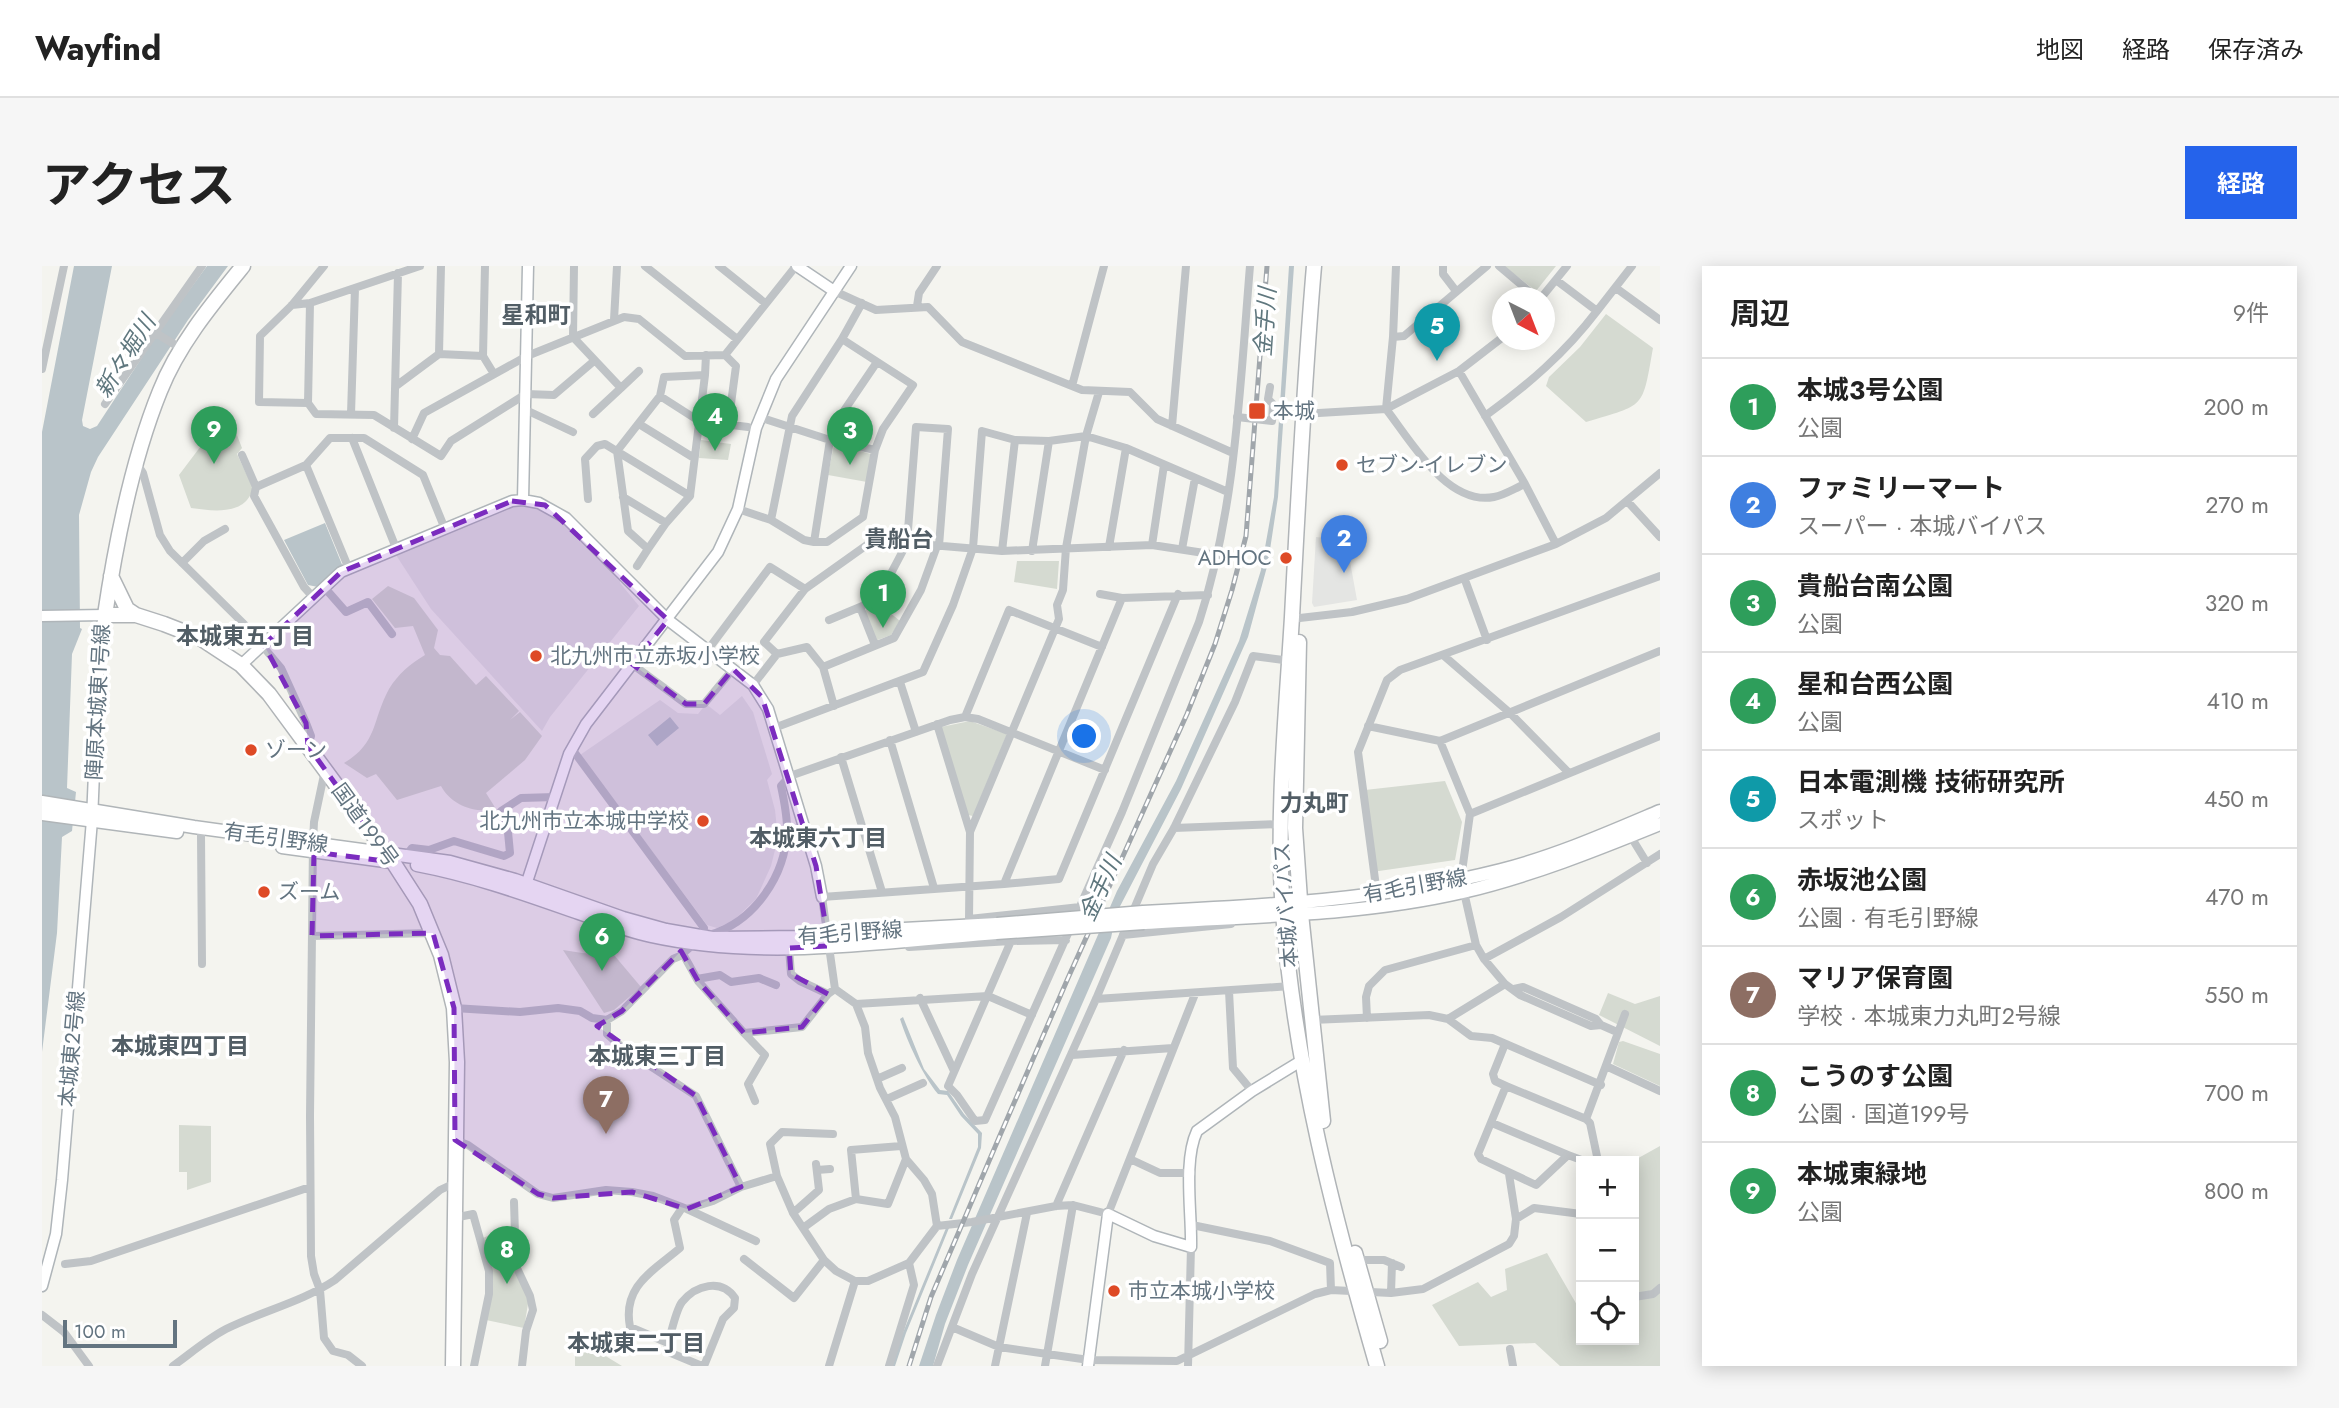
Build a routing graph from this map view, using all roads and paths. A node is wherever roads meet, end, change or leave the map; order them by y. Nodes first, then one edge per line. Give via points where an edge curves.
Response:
1 (64, 266) edge
2 (202, 266) edge
3 (243, 266) edge
4 (324, 266) edge
5 (420, 266) edge
6 (441, 266) edge
7 (485, 266) edge
8 (528, 266) edge
9 (574, 266) edge
10 (617, 266) edge
11 (645, 266) edge
12 (719, 266) edge
13 (797, 266) edge
14 (850, 266) edge
15 (937, 266) edge
16 (1104, 266) edge
17 (1186, 266) edge
18 (1250, 266) edge
19 (1314, 266) edge
20 (1323, 266) edge
21 (1396, 266) edge
22 (1443, 266) edge
23 (1487, 266) edge
24 (1499, 266) edge
25 (1567, 266) edge
26 (1632, 266) edge
27 (398, 273) junction
28 (1556, 280) junction
29 (1525, 287) edge
30 (1549, 287) edge
31 (355, 288) junction
32 (1616, 288) junction
33 (834, 291) junction
34 (1456, 291) junction
35 (310, 303) junction
36 (765, 303) junction
37 (862, 303) junction
38 (292, 305) junction
39 (917, 306) junction
40 (1597, 311) junction
41 (614, 320) junction
42 (1660, 320) edge
43 (154, 332) junction
44 (573, 337) junction
45 (1393, 337) junction
46 (737, 339) junction
47 (842, 339) junction
48 (1492, 346) edge
49 (178, 347) junction
50 (439, 354) junction
51 (706, 355) junction
52 (725, 355) junction
53 (483, 356) junction
54 (527, 356) junction
55 (594, 361) junction
56 (877, 362) junction
57 (42, 369) edge
58 (639, 371) dead end
59 (1459, 371) junction
60 (494, 374) junction
61 (705, 375) junction
62 (396, 386) junction
63 (1072, 386) junction
64 (1270, 387) dead end
65 (621, 388) junction
66 (1099, 392) junction
67 (526, 394) junction
68 (660, 397) junction
69 (308, 403) junction
70 (106, 404) dead end
71 (1386, 409) junction
72 (526, 410) junction
73 (351, 414) junction
74 (593, 414) dead end
75 (1307, 414) junction
76 (1485, 415) junction
77 (759, 416) junction
78 (1237, 417) junction
79 (699, 421) junction
80 (639, 424) junction
81 (728, 426) junction
82 (789, 426) junction
83 (1172, 426) junction
84 (748, 427) dead end
85 (394, 428) junction
86 (573, 432) dead end
87 (1086, 436) junction
88 (352, 438) junction
89 (412, 439) junction
90 (1015, 439) junction
91 (830, 440) junction
92 (1049, 441) junction
93 (1126, 448) junction
94 (875, 450) junction
95 (617, 451) junction
96 (1233, 453) junction
97 (242, 455) dead end
98 (694, 458) junction
99 (137, 464) junction
100 (306, 465) junction
101 (1164, 465) junction
102 (1660, 474) edge
103 (1195, 478) junction
104 (1525, 484) junction
105 (256, 487) junction
106 (1228, 492) junction
107 (690, 496) junction
108 (624, 497) junction
109 (589, 499) dead end
110 (523, 500) junction
111 (1628, 502) junction
112 (738, 509) junction
113 (771, 520) junction
114 (666, 523) junction
115 (445, 528) junction
116 (225, 529) dead end
117 (1660, 536) edge
118 (814, 542) junction
119 (1556, 544) junction
120 (1152, 545) junction
121 (905, 546) junction
122 (938, 546) junction
123 (1109, 547) junction
124 (396, 548) junction
125 (973, 548) junction
126 (1066, 548) junction
127 (648, 549) junction
128 (1182, 549) junction
129 (1002, 551) junction
130 (1032, 551) junction
131 (1217, 555) junction
132 (182, 563) junction
133 (636, 566) dead end
134 (349, 569) junction
135 (111, 576) junction
136 (1660, 576) edge
137 (1465, 580) junction
138 (324, 587) junction
139 (805, 589) junction
140 (1100, 594) dead end
141 (1178, 594) junction
142 (1208, 595) junction
143 (313, 597) junction
144 (1122, 598) junction
145 (860, 607) junction
146 (105, 615) junction
147 (136, 615) junction
148 (42, 616) edge
149 (1296, 619) junction
150 (668, 620) junction
151 (829, 620) dead end
152 (1055, 628) junction
153 (392, 635) dead end
154 (1487, 640) junction
155 (264, 645) junction
156 (875, 645) junction
157 (1102, 647) junction
158 (707, 650) junction
159 (1660, 651) edge
160 (777, 654) junction
161 (1443, 655) junction
162 (1293, 661) junction
163 (632, 664) junction
164 (241, 666) junction
165 (823, 667) junction
166 (733, 669) junction
167 (901, 682) junction
168 (752, 685) junction
169 (834, 706) junction
170 (1510, 713) junction
171 (965, 717) junction
172 (937, 724) junction
173 (1368, 726) junction
174 (774, 728) junction
175 (916, 732) junction
176 (1012, 732) junction
177 (1660, 736) edge
178 (890, 740) junction
179 (1440, 741) junction
180 (308, 746) junction
181 (572, 749) junction
182 (1059, 751) junction
183 (841, 757) junction
184 (326, 769) junction
185 (1105, 770) junction
186 (1569, 773) junction
187 (790, 776) junction
188 (555, 797) junction
189 (42, 802) edge
190 (1660, 811) edge
191 (77, 813) junction
192 (42, 814) edge
193 (1469, 814) junction
194 (92, 815) junction
195 (1281, 824) junction
196 (1660, 824) edge
197 (1174, 828) junction
198 (1628, 831) junction
199 (970, 832) junction
200 (201, 835) junction
201 (314, 847) junction
202 (1660, 854) edge
203 (395, 857) junction
204 (1647, 863) junction
205 (1004, 884) junction
206 (968, 886) junction
207 (1462, 886) junction
208 (934, 888) junction
209 (524, 889) junction
210 (883, 892) junction
211 (1377, 894) junction
212 (822, 897) junction
213 (1301, 909) junction
214 (1076, 910) junction
215 (1283, 910) junction
216 (1144, 915) junction
217 (1256, 915) junction
218 (969, 922) junction
219 (996, 928) junction
220 (433, 933) junction
221 (1123, 935) junction
222 (312, 936) junction
223 (699, 940) junction
224 (829, 940) junction
225 (1011, 940) junction
226 (1066, 940) junction
227 (1476, 945) junction
228 (789, 948) junction
229 (683, 954) junction
230 (1484, 960) junction
231 (202, 964) dead end
232 (697, 979) junction
233 (1505, 984) junction
234 (776, 985) dead end
235 (1291, 986) junction
236 (831, 991) junction
237 (1229, 991) junction
238 (1195, 994) junction
239 (988, 996) junction
240 (920, 998) junction
241 (1096, 999) junction
242 (856, 1004) junction
243 (454, 1007) junction
244 (1625, 1014) dead end
245 (1032, 1015) junction
246 (1367, 1018) junction
247 (1448, 1019) junction
248 (607, 1020) junction
249 (1311, 1020) junction
250 (1617, 1032) junction
251 (744, 1033) junction
252 (1505, 1044) junction
253 (1173, 1048) junction
254 (1124, 1050) junction
255 (1072, 1055) junction
256 (1301, 1061) junction
257 (1606, 1066) junction
258 (902, 1068) dead end
259 (954, 1071) junction
260 (877, 1079) junction
261 (923, 1083) dead end
262 (1601, 1085) junction
263 (1506, 1086) junction
264 (1252, 1091) junction
265 (1660, 1091) edge
266 (887, 1099) junction
267 (755, 1101) dead end
268 (1586, 1119) junction
269 (1492, 1123) junction
270 (833, 1134) dead end
271 (456, 1140) junction
272 (901, 1146) junction
273 (1568, 1155) junction
274 (1597, 1156) edge
275 (1576, 1158) edge
276 (906, 1159) junction
277 (1130, 1159) junction
278 (830, 1169) dead end
279 (1191, 1173) junction
280 (1508, 1174) junction
281 (777, 1176) junction
282 (456, 1183) junction
283 (310, 1186) junction
284 (741, 1187) junction
285 (856, 1199) junction
286 (514, 1202) dead end
287 (1073, 1205) junction
288 (1056, 1206) junction
289 (685, 1208) junction
290 (793, 1213) junction
291 (1027, 1213) junction
292 (1576, 1213) edge
293 (1108, 1214) junction
294 (454, 1218) junction
295 (993, 1219) junction
296 (1516, 1219) junction
297 (1192, 1225) junction
298 (937, 1226) junction
299 (803, 1228) junction
300 (756, 1241) dead end
301 (1191, 1247) junction
302 (744, 1259) dead end
303 (824, 1260) junction
304 (1357, 1260) junction
305 (909, 1263) junction
306 (1392, 1263) junction
307 (65, 1264) dead end
308 (1401, 1267) dead end
309 (855, 1282) junction
310 (42, 1286) edge
311 (1660, 1288) edge
312 (320, 1290) junction
313 (1331, 1290) junction
314 (1361, 1292) junction
315 (1391, 1293) junction
316 (1639, 1296) edge
317 (42, 1315) edge
318 (952, 1327) junction
319 (668, 1343) junction
320 (999, 1347) junction
321 (1510, 1349) dead end
322 (1047, 1353) junction
323 (1188, 1362) edge
324 (1089, 1363) edge
325 (89, 1366) edge
326 (173, 1366) edge
327 (362, 1366) edge
328 (453, 1366) edge
329 (474, 1366) edge
330 (522, 1366) edge
331 (703, 1366) edge
332 (829, 1366) edge
333 (889, 1366) edge
334 (937, 1366) edge
335 (995, 1366) edge
336 (1045, 1366) edge
337 (1377, 1366) edge
338 (1386, 1366) edge
339 (1513, 1366) edge

1 - 57 street
2 - 43 street
3 - 49 highway
4 - 38 street
5 - 27 street
6 - 50 street
7 - 53 street
8 - 54 street
9 - 44 street
10 - 41 street
11 - 46 street
12 - 36 street
13 - 33 street
13 - 36 street
14 - 33 street
15 - 39 street via 919,293
16 - 63 street
17 - 83 street
18 - 78 street
19 - 75 highway, 本城バイパス
20 - 75 highway, 本城バイパス
21 - 45 street
22 - 34 street via 1443,274
23 - 34 street
24 - 29 street
25 - 28 street
26 - 32 street
27 - 31 street
27 - 62 street
28 - 30 street
28 - 40 street
31 - 35 street
31 - 73 street
32 - 40 street
32 - 42 street
33 - 37 street
33 - 77 street via 776,379
34 - 45 street via 1404,336
35 - 38 street
35 - 69 street
36 - 46 street
37 - 39 street via 876,310
37 - 47 street
38 - 69 street via 260,336 258,402
39 - 63 street via 928,307 962,342
40 - 76 street via 1573,343 1539,375
41 - 44 street
41 - 51 street via 639,319 685,356
43 - 49 street
43 - 70 street
44 - 54 street
44 - 55 street
45 - 71 street
46 - 52 street
47 - 56 street
47 - 82 street
48 - 59 street
49 - 99 highway
50 - 53 street
50 - 62 street
51 - 52 street
51 - 61 street
52 - 81 street via 736,366
53 - 60 street
54 - 60 street
54 - 67 street
55 - 65 street
55 - 67 street via 554,395
56 - 91 street via 837,421
56 - 94 street via 913,385 883,429
58 - 65 street
59 - 71 street
59 - 76 street
60 - 89 street via 424,413
61 - 68 street via 664,377
61 - 79 street
62 - 85 street
63 - 66 street
64 - 78 street, bridge via 1272,421
65 - 74 street
66 - 83 street via 1130,392 1157,419
66 - 87 street
67 - 72 street
67 - 89 street via 451,441 441,456
68 - 79 street
68 - 80 street
69 - 73 street via 316,414
71 - 75 street
71 - 104 street via 1457,491 1475,497 1494,496
72 - 86 street
72 - 110 street
73 - 85 street via 374,415
75 - 149 highway, 本城バイパス
76 - 104 street
77 - 82 street
77 - 112 street
78 - 96 street
79 - 81 street
79 - 98 street
80 - 95 street
80 - 98 street
81 - 84 street
82 - 91 street
82 - 113 street
83 - 96 street
85 - 89 street
87 - 92 street
87 - 93 street
87 - 126 street
88 - 100 street via 330,438
88 - 115 street via 364,438 423,475
88 - 124 street
90 - 92 street
90 - 125 street via 982,432
90 - 129 street
91 - 94 street
91 - 118 street
92 - 130 street
93 - 101 street
93 - 123 street
94 - 118 street via 863,517 827,542
95 - 107 street
95 - 108 street
95 - 109 street via 605,444 584,459
96 - 106 street
97 - 105 street
98 - 107 street
99 - 132 street via 160,535
99 - 135 highway
100 - 105 street
100 - 134 street
101 - 103 street
101 - 120 street
102 - 111 street
103 - 106 street
103 - 128 street
104 - 119 street
105 - 143 street via 254,496
106 - 131 street
107 - 114 street
108 - 114 street
108 - 127 street via 628,531
110 - 115 street
110 - 150 street via 545,505 566,518
111 - 117 street
111 - 119 street
112 - 113 street
112 - 150 street via 718,552
113 - 118 street
114 - 127 street
115 - 124 street
116 - 132 street via 204,541
119 - 137 street
120 - 123 street
120 - 128 street
121 - 122 street
121 - 122 street via 916,427 948,429
121 - 139 street via 878,537
121 - 145 street via 878,598
122 - 125 street
122 - 156 street via 921,590 894,638
123 - 126 street
124 - 134 street
125 - 129 street
125 - 167 street via 923,672
126 - 130 street
126 - 152 street
127 - 133 street
128 - 131 street
129 - 130 street
131 - 142 street
132 - 155 street
134 - 138 street
135 - 146 highway
135 - 147 highway via 127,609
136 - 154 street
137 - 149 street via 1384,606
137 - 154 street
138 - 143 street
138 - 153 street via 346,612 368,602
139 - 158 street via 770,567
139 - 160 street via 764,642
140 - 144 street
141 - 142 street
141 - 144 street
141 - 185 street
142 - 214 street via 1127,800
143 - 155 street
144 - 157 street
145 - 151 street
145 - 156 street
146 - 147 highway, 国道199号
146 - 148 street, 陣原本城東1号線
146 - 194 street, 陣原本城東1号線 via 100,631
147 - 164 highway, 国道199号 via 200,638
149 - 162 highway, 本城バイパス
150 - 158 street
150 - 163 street
152 - 157 street
152 - 171 street via 1009,610
152 - 176 street
154 - 161 street
155 - 164 street
155 - 180 street via 281,668 306,723 311,736
156 - 165 street
157 - 182 street
158 - 166 street
159 - 170 street
160 - 165 street via 807,647
160 - 168 street
161 - 170 street
161 - 173 street via 1400,670 1387,680
162 - 195 highway, 本城バイパス
162 - 197 street via 1253,656
162 - 213 highway, 本城バイパス
163 - 166 street via 686,704 704,704
163 - 181 street
164 - 180 highway, 国道199号 via 270,694
165 - 169 street
166 - 168 street
167 - 169 street
167 - 175 street
168 - 174 street
169 - 174 street
170 - 179 street
170 - 186 street
171 - 172 street
171 - 176 street
172 - 175 street
172 - 199 street
173 - 179 street
173 - 211 street via 1358,752
174 - 187 street
175 - 178 street
176 - 182 street
176 - 199 street
177 - 186 street
178 - 183 street
178 - 208 street
179 - 193 street
180 - 184 highway, 国道199号
181 - 188 street
181 - 223 street via 704,928
182 - 185 street
182 - 205 street
183 - 187 street
183 - 210 street
184 - 201 street via 314,822
184 - 203 highway, 国道199号
185 - 205 street via 1059,879
186 - 193 street
187 - 212 street
187 - 223 street via 781,786 787,832 781,862 763,898 746,918
188 - 203 street via 521,798 501,811 510,853 504,856 454,841 429,850 412,848
188 - 209 street
189 - 191 main road, 有毛引野線
190 - 198 main road, 有毛引野線
191 - 192 main road, 有毛引野線
191 - 194 main road, 有毛引野線
193 - 207 street
194 - 200 main road, 有毛引野線
194 - 201 main road, 有毛引野線
194 - 310 street, 本城東2号線 via 61,1191 56,1234
195 - 197 street
195 - 215 highway, 本城バイパス
196 - 198 main road, 有毛引野線
197 - 221 street
198 - 204 street
198 - 207 main road, 有毛引野線
199 - 206 street
200 - 201 main road, 有毛引野線
200 - 231 street
201 - 203 main road, 有毛引野線
201 - 222 street
202 - 204 street
203 - 209 main road, 有毛引野線
203 - 220 highway, 国道199号
204 - 230 street
205 - 206 street
206 - 208 street
206 - 218 street
207 - 211 main road, 有毛引野線
207 - 213 main road, 有毛引野線 via 1377,907
207 - 227 street
208 - 210 street
209 - 223 main road, 有毛引野線
210 - 212 street
211 - 213 main road, 有毛引野線
212 - 224 street
213 - 215 main road, 有毛引野線
213 - 249 highway, 本城バイパス
214 - 216 street, bridge
214 - 218 street
214 - 226 street
215 - 216 main road, 有毛引野線
215 - 217 main road, 有毛引野線
215 - 235 highway, 本城バイパス
216 - 217 main road, 有毛引野線
216 - 219 main road, 有毛引野線, bridge
217 - 221 street via 1234,923
218 - 219 main road, 有毛引野線
218 - 224 main road, 有毛引野線
219 - 224 main road, 有毛引野線
220 - 222 street
220 - 243 highway, 国道199号
221 - 241 street
222 - 283 street
223 - 224 main road, 有毛引野線
223 - 228 main road, 有毛引野線 via 741,949
223 - 229 street
224 - 225 street via 848,950
224 - 228 main road, 有毛引野線
224 - 236 street
225 - 226 street
225 - 239 street
226 - 245 street
227 - 230 street
227 - 246 street via 1385,970 1369,986
228 - 236 street via 791,974
229 - 232 street
229 - 248 street
230 - 233 street
232 - 234 street via 720,975 731,982 759,978
232 - 251 street
233 - 247 street
233 - 250 street via 1523,987
235 - 237 street
235 - 256 highway, 本城バイパス
236 - 242 street
236 - 251 street via 802,1027
237 - 238 street
237 - 264 street via 1233,1068
238 - 241 street
238 - 253 street
239 - 240 street
239 - 245 street
239 - 259 street
240 - 242 street
240 - 259 street
241 - 255 street
242 - 260 street
243 - 248 street via 520,1012 558,1008
243 - 271 highway, 国道199号
244 - 250 street
245 - 259 street via 985,1120 975,1121 948,1086
246 - 247 street via 1429,1015
246 - 249 street
247 - 252 street via 1471,1035
248 - 284 street via 607,1034 624,1049 695,1096
249 - 304 highway, 本城バイパス via 1320,1102 1337,1190
250 - 257 street
251 - 267 street via 765,1055 748,1084
252 - 262 street
252 - 263 street via 1493,1074 1495,1082
253 - 254 street
253 - 277 street
254 - 255 street
254 - 288 street
255 - 295 street
256 - 264 street
256 - 314 highway, 本城バイパス via 1329,1192
257 - 262 street
257 - 265 street
258 - 260 street
260 - 266 street
261 - 266 street
262 - 268 street
263 - 268 street
263 - 269 street
264 - 279 street via 1197,1131
266 - 272 street
268 - 274 street
269 - 273 street
269 - 280 street via 1478,1154
270 - 281 street via 782,1132 770,1144
271 - 282 highway, 国道199号
271 - 289 street via 538,1194 553,1198 606,1190 632,1192
272 - 276 street
272 - 285 street via 850,1150
273 - 275 street
273 - 280 street via 1536,1185
276 - 285 street via 888,1204
276 - 298 street via 932,1194
277 - 279 street via 1160,1173
277 - 293 street
278 - 290 street via 817,1167 818,1190
279 - 297 street
280 - 296 street
281 - 284 street
281 - 290 street
282 - 294 highway, 国道199号
282 - 312 street via 440,1190
283 - 307 street via 90,1261
283 - 312 street via 311,1256
284 - 289 street
285 - 299 street via 829,1209
286 - 330 street via 516,1266 533,1310
287 - 288 street
287 - 293 street
287 - 322 street
288 - 291 street
289 - 300 street
289 - 319 street via 674,1220 680,1248 636,1285 628,1315 630,1327
290 - 299 street
291 - 295 street
291 - 320 street
292 - 296 street via 1534,1208
293 - 301 street
293 - 324 street
294 - 328 highway, 国道199号
294 - 329 street via 473,1214 489,1271 489,1294
295 - 298 street
295 - 318 street
296 - 315 street via 1509,1244 1423,1289
297 - 301 street
297 - 313 street via 1270,1241 1330,1263
298 - 305 street
299 - 303 street
301 - 323 street
302 - 303 street via 794,1298
303 - 309 street
304 - 306 street
304 - 314 highway, 本城バイパス
305 - 309 street
305 - 333 street via 914,1285
306 - 308 street
306 - 315 street
309 - 332 street
311 - 316 street
312 - 326 street via 228,1328
312 - 327 street via 328,1346
313 - 314 street
313 - 323 street via 1193,1353
314 - 315 street
314 - 337 highway, 本城バイパス
314 - 338 highway, 本城バイパス
317 - 325 street via 64,1332
318 - 320 street
318 - 334 street
319 - 331 street via 666,1351
319 - 331 street via 682,1303 704,1286 730,1290 734,1308 723,1319
320 - 322 street
320 - 335 street
321 - 339 street
322 - 324 street
322 - 336 street
323 - 324 street

